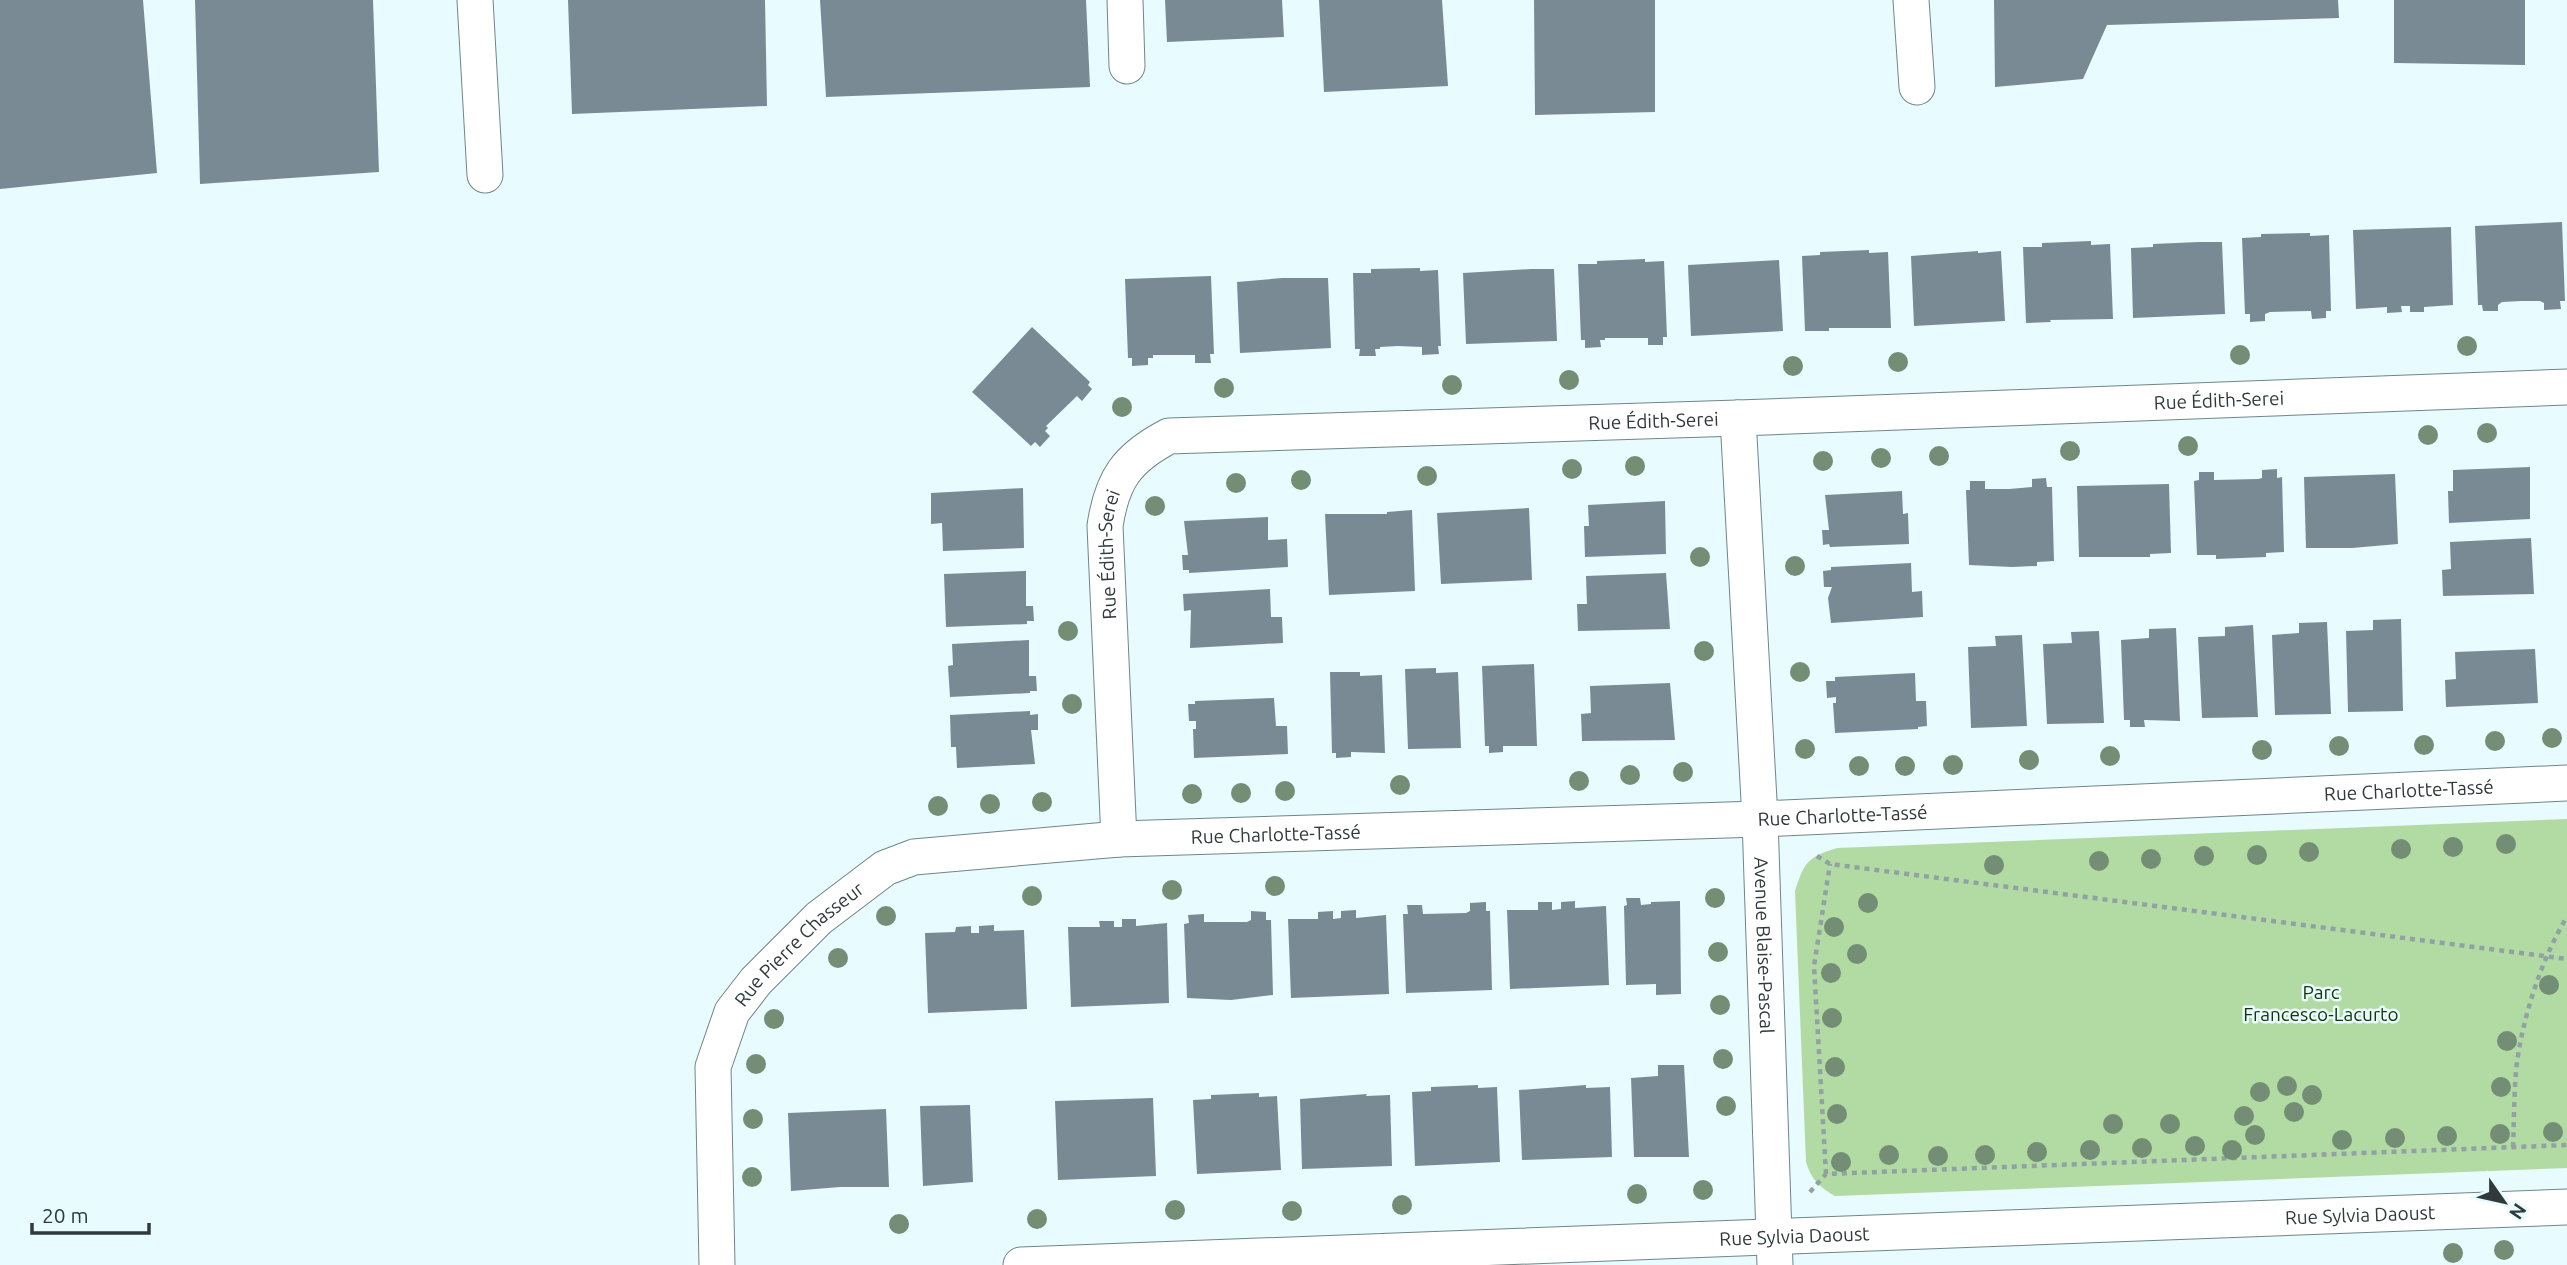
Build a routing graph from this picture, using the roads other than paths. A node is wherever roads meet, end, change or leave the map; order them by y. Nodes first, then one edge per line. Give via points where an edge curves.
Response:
1 (475, 0) edge
2 (1125, 0) edge
3 (1911, 0) edge
4 (1127, 66) dead end
5 (1917, 87) dead end
6 (485, 175) dead end
7 (2567, 387) edge
8 (1738, 418) junction
9 (2567, 783) edge
10 (1760, 819) junction
11 (1119, 839) junction
12 (2567, 1207) edge
13 (1774, 1251) edge
14 (716, 1265) edge
15 (1021, 1265) edge

1 - 6 street
2 - 4 street
3 - 5 street
7 - 8 street, Rue Édith-Serei
8 - 10 street, Avenue Blaise-Pascal
8 - 11 street, Rue Édith-Serei via 1169,436 1144,449 1110,496 1105,526
9 - 10 street, Rue Charlotte-Tassé
10 - 11 street, Rue Charlotte-Tassé
10 - 13 street, Avenue Blaise-Pascal
11 - 14 street, Rue Pierre Chasseur via 914,857 885,868 860,886 782,953 732,1012 713,1067
12 - 13 street, Rue Sylvia Daoust
13 - 15 street, Rue Sylvia Daoust

